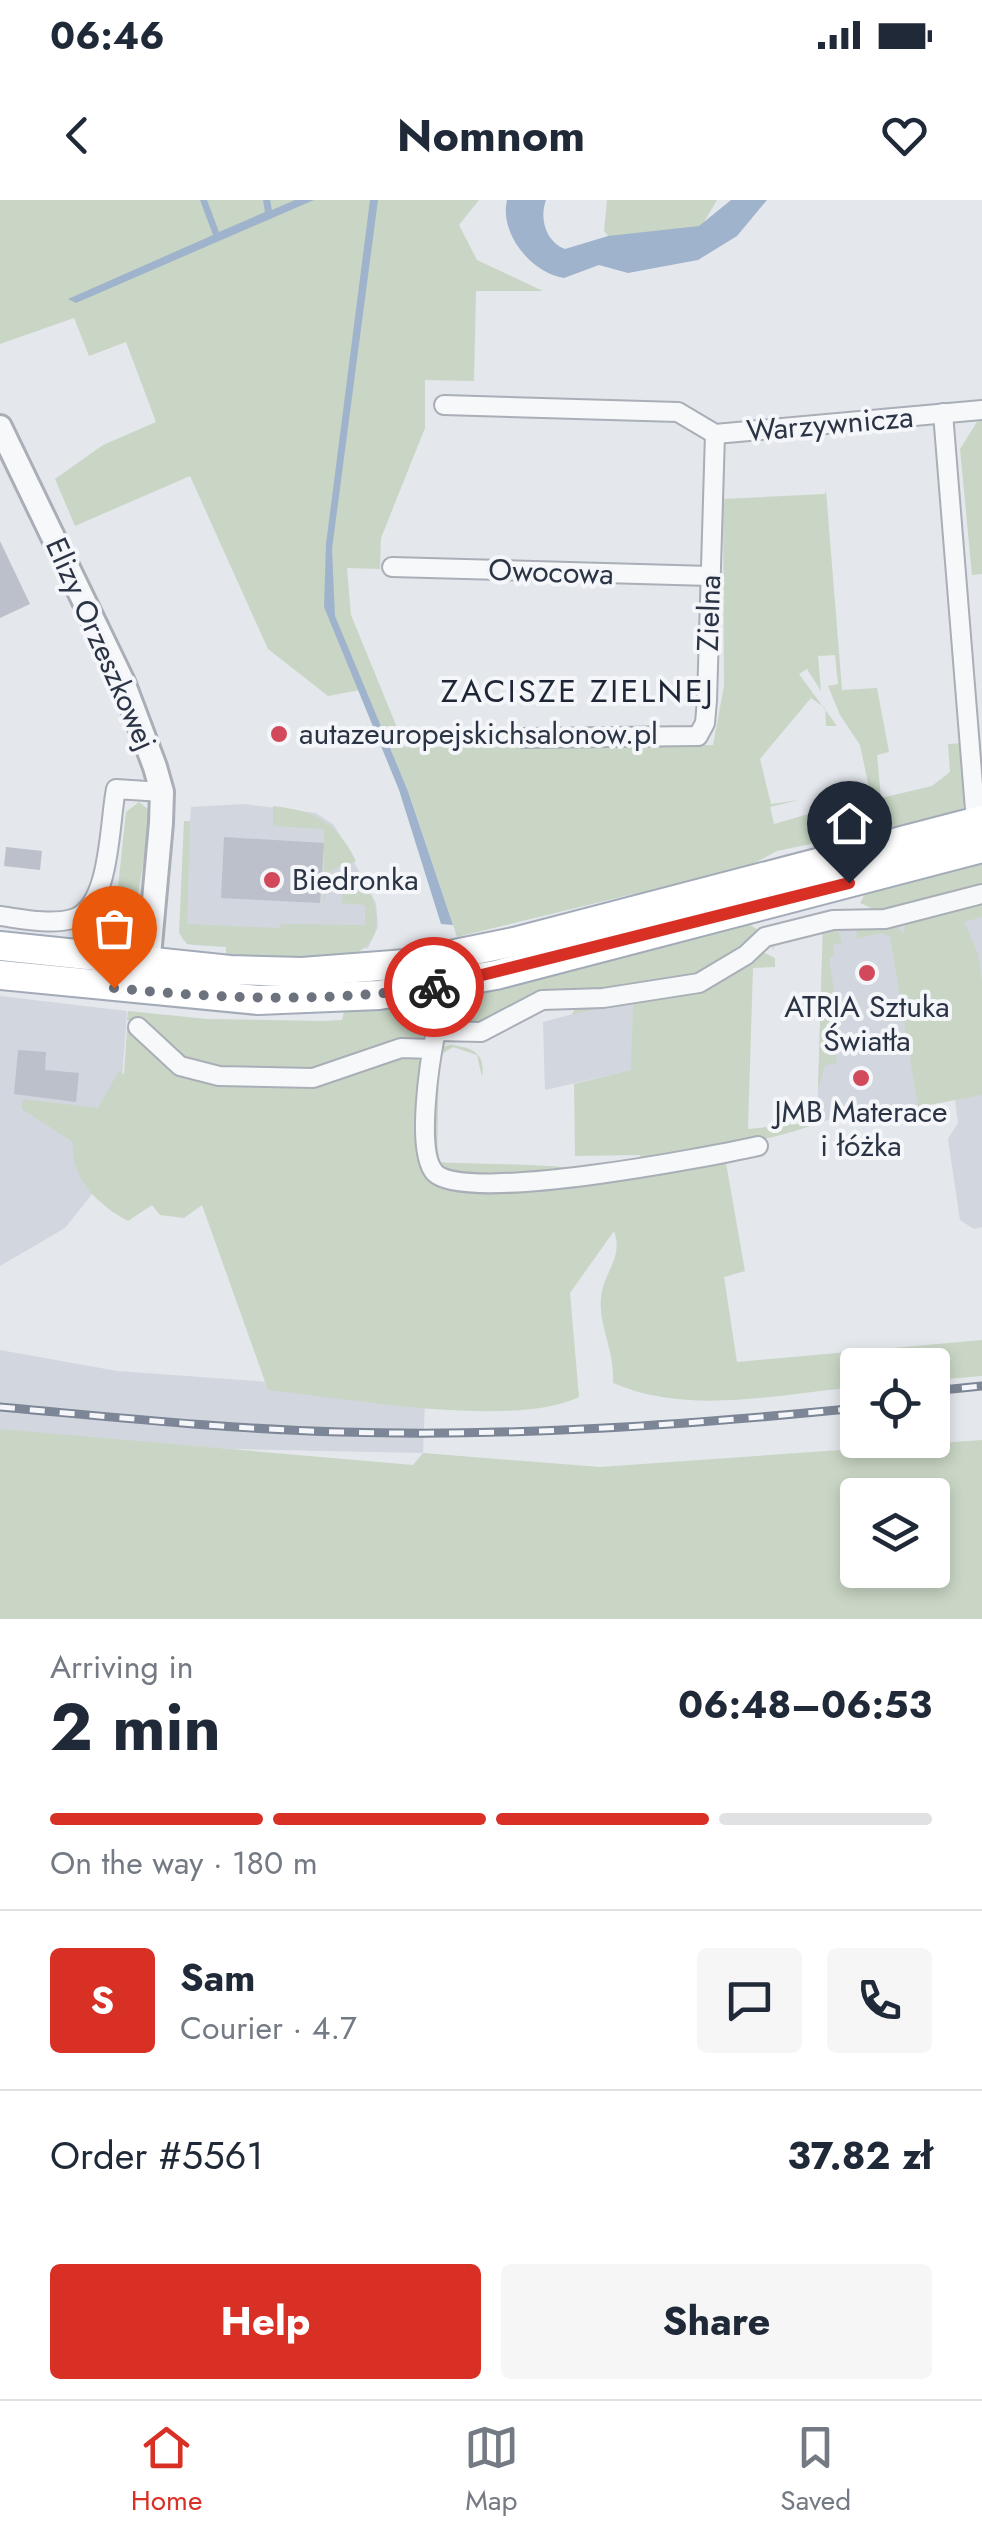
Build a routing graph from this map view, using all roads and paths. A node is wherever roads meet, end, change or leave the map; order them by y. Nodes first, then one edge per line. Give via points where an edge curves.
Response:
1 (444, 405) dead end
2 (982, 410) edge
3 (943, 414) junction
4 (0, 427) edge
5 (715, 434) junction
6 (392, 567) dead end
7 (710, 576) junction
8 (524, 738) dead end
9 (162, 792) junction
10 (980, 830) edge
11 (982, 894) edge
12 (0, 916) edge
13 (0, 946) edge
14 (149, 962) junction
15 (0, 975) edge
16 (145, 991) junction
17 (138, 1026) dead end
18 (432, 1049) junction
19 (758, 1146) dead end

1 - 5 street, Warzywnicza via 678,412
2 - 3 street, Warzywnicza
3 - 5 street, Warzywnicza
3 - 10 street
4 - 9 street, Elizy Orzeszkowej via 141,722
5 - 7 street, Zielna
6 - 7 street, Owocowa
7 - 8 street, Zielna via 705,723 698,736
9 - 12 street via 116,789 104,876 87,911 55,921
9 - 14 street, Elizy Orzeszkowej
10 - 14 main road via 457,955 302,972
10 - 16 main road via 448,985 308,1000
11 - 18 street via 885,919 802,926 764,937 746,956 699,983 542,1000 481,1032 436,1031
13 - 14 main road
14 - 16 street, Elizy Orzeszkowej
15 - 16 main road
17 - 18 street via 180,1066 234,1078 313,1078 402,1048
18 - 19 street via 426,1155 449,1182 654,1169

